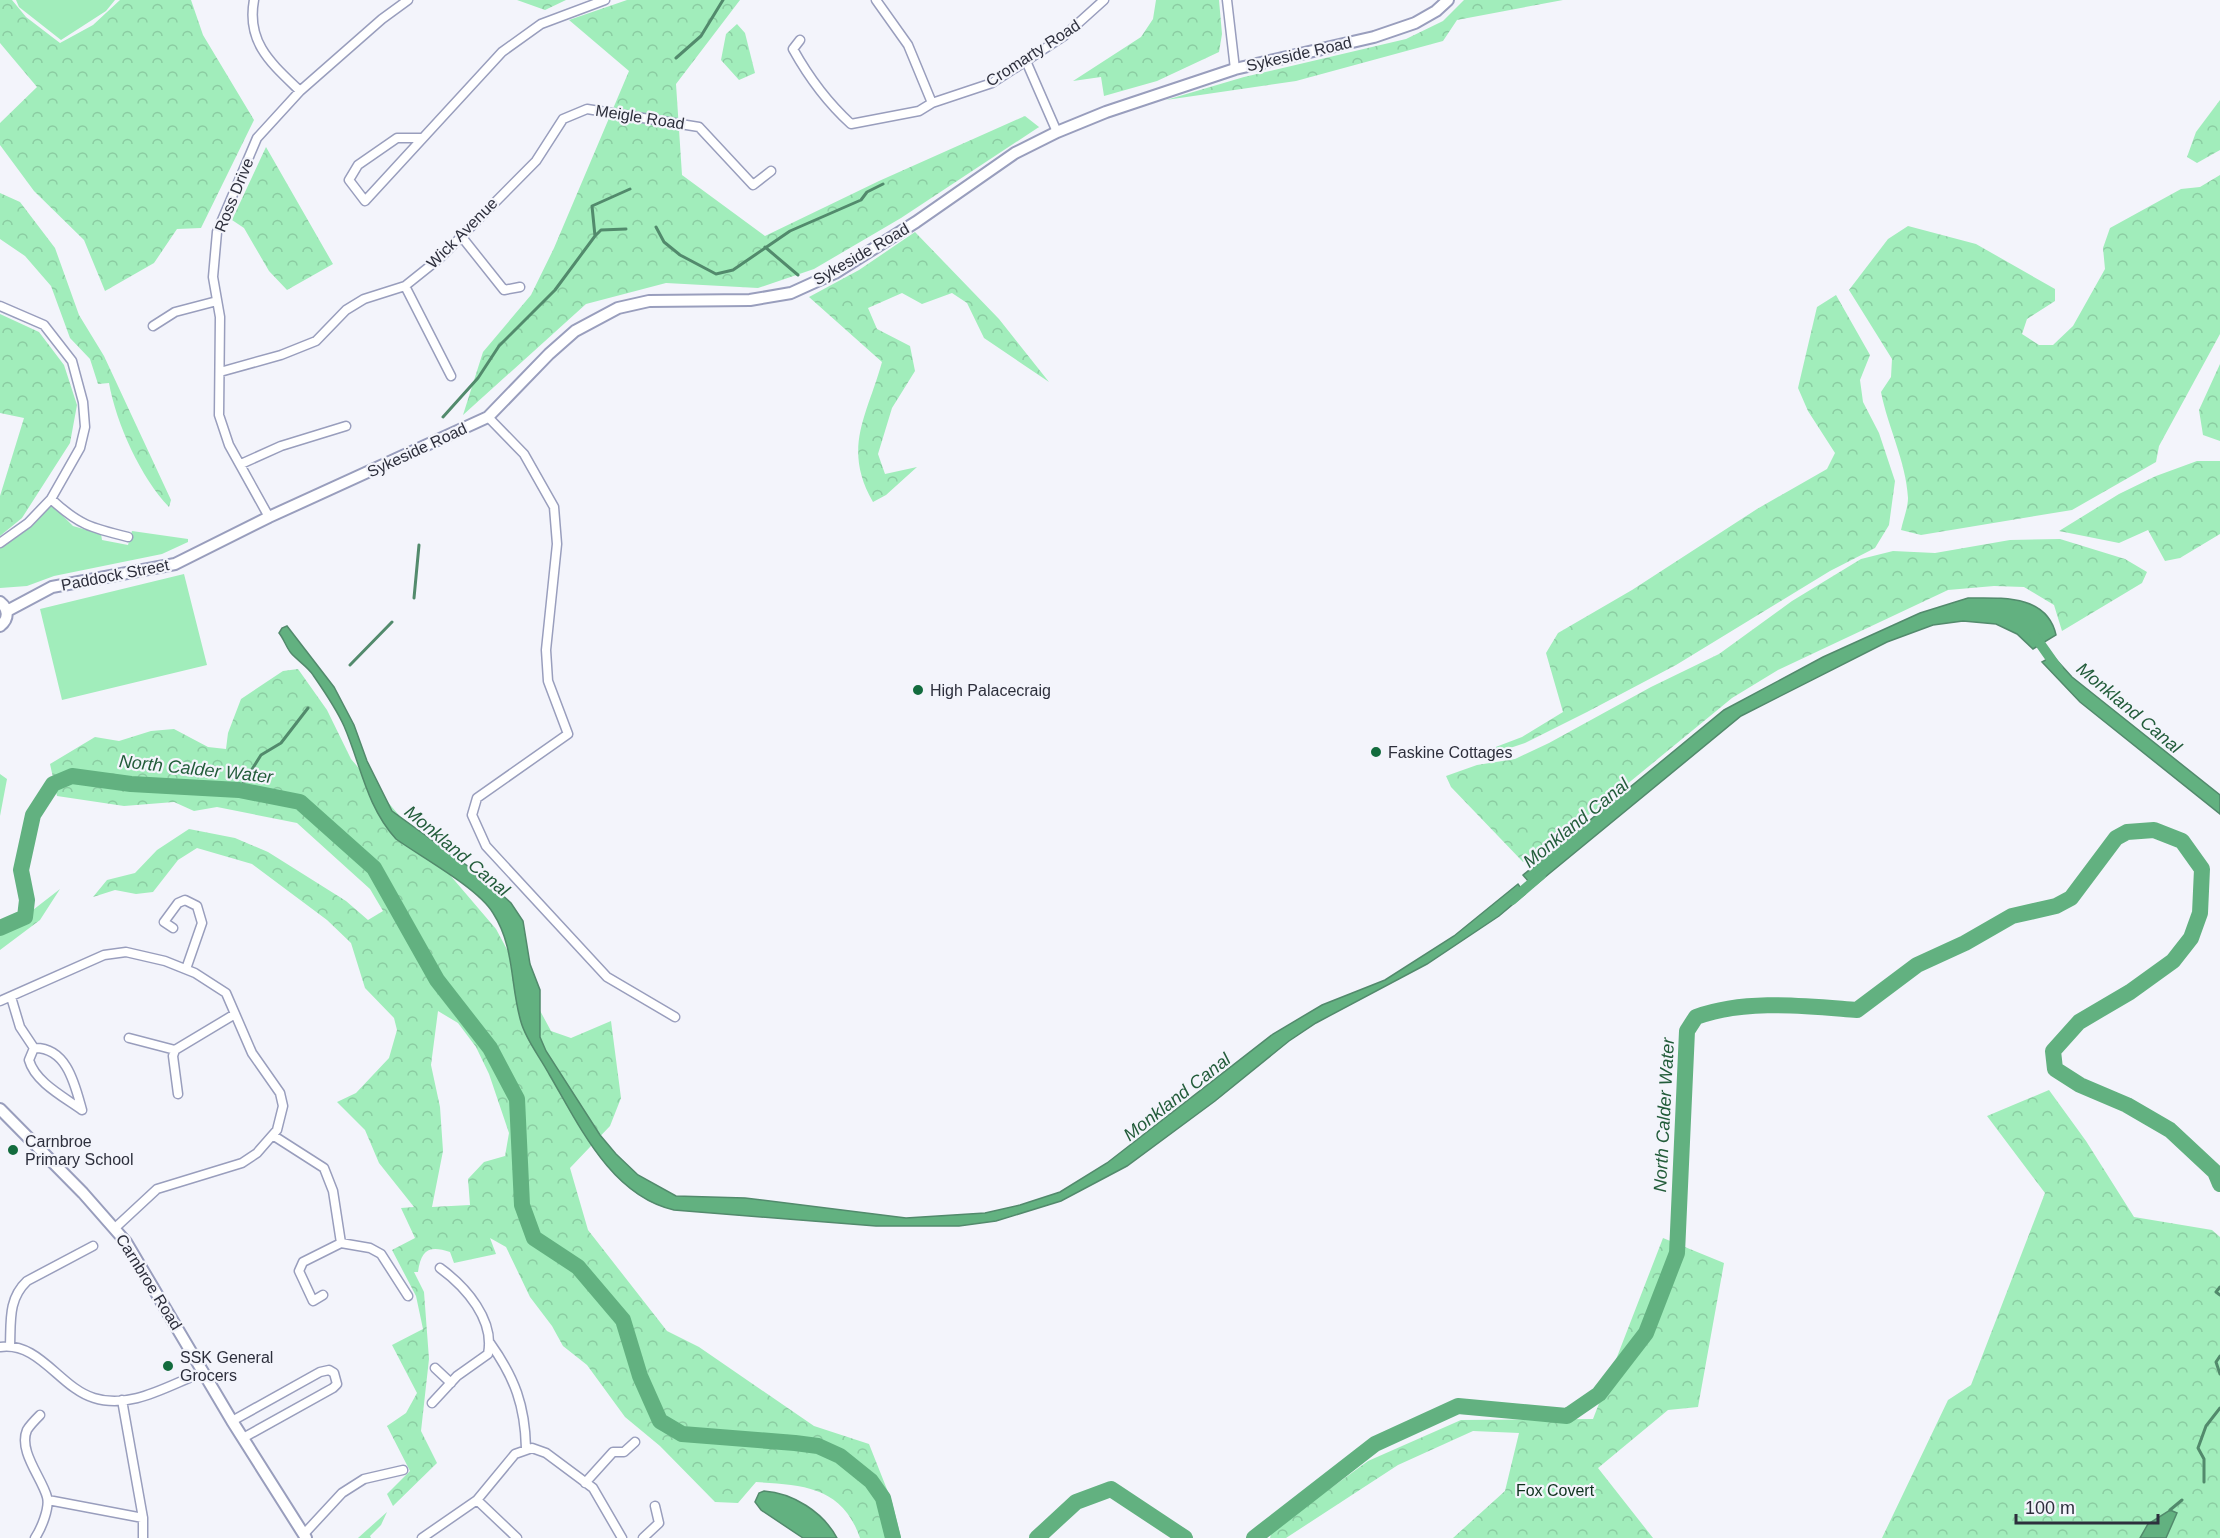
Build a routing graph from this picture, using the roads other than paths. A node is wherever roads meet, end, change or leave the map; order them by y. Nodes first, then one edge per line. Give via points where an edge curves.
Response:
1 (254, 0) edge
2 (408, 0) edge
3 (605, 0) edge
4 (876, 0) edge
5 (1104, 0) edge
6 (1227, 0) edge
7 (1448, 0) edge
8 (800, 40) dead end
9 (1026, 61) junction
10 (1235, 69) junction
11 (300, 91) junction
12 (933, 103) junction
13 (587, 109) joint
14 (1057, 132) junction
15 (422, 138) junction
16 (771, 171) dead end
17 (461, 237) junction
18 (405, 286) junction
19 (520, 287) dead end
20 (217, 301) junction
21 (0, 306) edge
22 (153, 326) dead end
23 (220, 372) junction
24 (451, 376) dead end
25 (488, 417) junction
26 (346, 426) dead end
27 (242, 464) junction
28 (51, 499) junction
29 (269, 518) junction
30 (128, 537) dead end
31 (223, 542) joint
32 (0, 543) edge
33 (3, 606) edge
34 (0, 626) edge
35 (173, 928) dead end
36 (186, 969) junction
37 (11, 997) junction
38 (0, 1001) edge
39 (235, 1014) junction
40 (675, 1017) dead end
41 (129, 1038) dead end
42 (34, 1048) junction
43 (175, 1050) junction
44 (178, 1094) dead end
45 (0, 1109) edge
46 (274, 1136) junction
47 (115, 1228) junction
48 (341, 1243) junction
49 (93, 1246) dead end
50 (440, 1268) dead end
51 (323, 1295) dead end
52 (408, 1296) dead end
53 (490, 1343) junction
54 (10, 1346) junction
55 (0, 1347) edge
56 (435, 1368) dead end
57 (204, 1372) junction
58 (451, 1383) junction
59 (122, 1400) junction
60 (432, 1403) dead end
61 (40, 1415) dead end
62 (232, 1421) junction
63 (243, 1438) junction
64 (635, 1442) dead end
65 (526, 1448) junction
66 (403, 1470) dead end
67 (585, 1483) junction
68 (48, 1500) junction
69 (477, 1500) junction
70 (655, 1506) dead end
71 (142, 1518) junction
72 (305, 1536) edge
73 (35, 1538) edge
74 (143, 1538) edge
75 (422, 1538) edge
76 (517, 1538) edge
77 (622, 1538) edge
78 (643, 1538) edge

1 - 11 street via 251,16 264,56
2 - 11 street, Ross Drive
3 - 15 street via 541,24 502,52
4 - 12 street via 908,45
5 - 9 street, Cromarty Road via 1064,36
6 - 10 street
7 - 10 street, Sykeside Road via 1415,23 1374,37
8 - 12 street, Cromarty Road via 793,49 799,60 851,124 919,111
9 - 12 street, Cromarty Road via 992,83
9 - 14 street
10 - 14 street, Sykeside Road
11 - 20 street, Ross Drive via 257,138 217,232 213,277
13 - 16 street, Meigle Road via 699,127 753,184
13 - 17 street, Wick Avenue via 563,119 536,161
14 - 25 street, Sykeside Road via 1015,153 835,273 791,293 750,300 649,301 618,308 589,322 549,354
15 - 15 street via 397,138 358,165 349,180 364,201
17 - 18 street, Wick Avenue
17 - 19 street via 504,290
18 - 23 street, Wick Avenue via 346,310 316,341
18 - 24 street
20 - 22 street via 175,312
20 - 23 street, Ross Drive
21 - 28 street via 44,325 72,362 83,402 85,427 80,448
23 - 27 street, Ross Drive via 219,415 229,446
25 - 29 street, Sykeside Road
25 - 40 street via 524,454 554,507 557,544 546,650 548,681 568,734 477,798 472,815 486,846 607,977
26 - 27 street via 281,446
27 - 29 street, Ross Drive
28 - 30 street via 73,520
28 - 32 street via 28,523
29 - 31 street, Sykeside Road
31 - 33 street, Paddock Street via 175,564 52,587
33 - 34 street via 7,618
35 - 36 street via 164,922 178,903 185,900 197,906 202,923
36 - 37 street via 118,951
36 - 39 street via 226,993
37 - 38 street
37 - 42 street via 20,1027
39 - 43 street
39 - 46 street via 252,1053 280,1093 283,1106
41 - 43 street
42 - 42 street via 55,1055 70,1070 82,1110 32,1070 29,1060
43 - 44 street
45 - 47 street, Carnbroe Road
46 - 47 street via 242,1163 157,1189
46 - 48 street via 324,1168 333,1191
47 - 57 street, Carnbroe Road via 137,1257
48 - 51 street via 300,1266 313,1301
48 - 52 street via 381,1254
49 - 54 street via 18,1289 11,1306
50 - 53 street via 468,1293 492,1338
53 - 58 street via 488,1354
53 - 65 street via 521,1398
54 - 55 street
54 - 59 street via 29,1352 94,1398
56 - 58 street
57 - 59 street via 146,1397
57 - 62 street, Carnbroe Road
58 - 60 street
59 - 71 street
61 - 68 street via 27,1429 26,1440
62 - 63 street, Carnbroe Road
62 - 63 street via 320,1372 334,1373 337,1384 333,1389
63 - 72 street, Carnbroe Road
64 - 67 street via 624,1452 613,1452
65 - 67 street via 546,1453
65 - 69 street via 515,1454
66 - 72 street via 364,1479 342,1493
67 - 77 street via 593,1488
68 - 71 street
68 - 73 street
69 - 75 street
69 - 76 street
70 - 78 street via 659,1523
71 - 74 street

